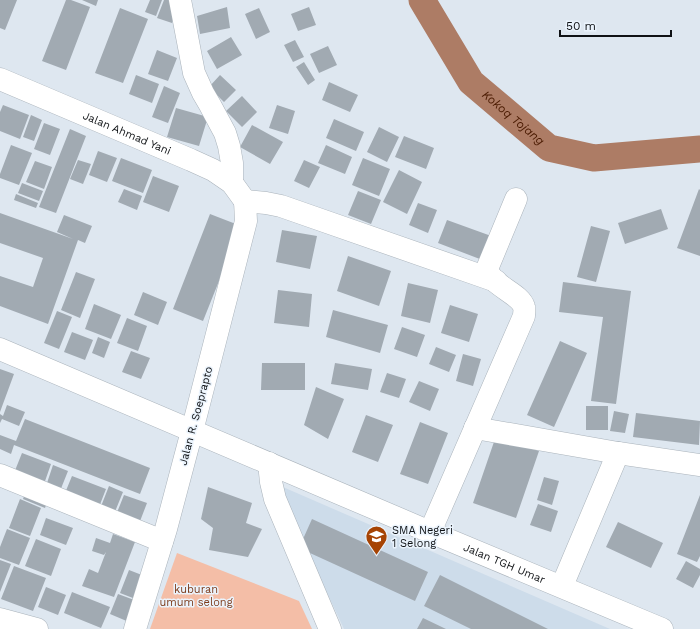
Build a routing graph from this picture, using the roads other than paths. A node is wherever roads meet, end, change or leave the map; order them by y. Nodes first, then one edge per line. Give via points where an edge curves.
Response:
1 (180, 0) edge
2 (0, 79) edge
3 (232, 184) junction
4 (516, 199) dead end
5 (245, 201) junction
6 (496, 281) junction
7 (0, 349) edge
8 (475, 428) junction
9 (192, 431) junction
10 (618, 452) junction
11 (268, 463) junction
12 (700, 465) edge
13 (0, 475) edge
14 (430, 532) junction
15 (162, 541) junction
16 (562, 586) junction
17 (0, 618) edge
18 (37, 629) edge
19 (135, 629) edge
20 (330, 629) edge
21 (662, 629) edge

1 - 3 street via 194,73 225,133 229,146
2 - 3 street, Jalan Ahmad Yani via 191,160 213,170
3 - 5 street, Jalan Ahmad Yani
4 - 6 street via 487,269
5 - 6 street via 281,206
5 - 9 street, Jalan R. Soeprapto via 246,221
6 - 8 street via 524,306 524,316
7 - 9 street, Jalan TGH Umar
8 - 10 street
8 - 14 street
9 - 11 street, Jalan TGH Umar
9 - 15 street, Jalan R. Soeprapto
10 - 12 street
10 - 16 street
11 - 14 street, Jalan TGH Umar
11 - 20 street via 275,500
13 - 15 street
14 - 16 street, Jalan TGH Umar
15 - 19 street, Jalan R. Soeprapto
16 - 21 street, Jalan TGH Umar
17 - 18 street

